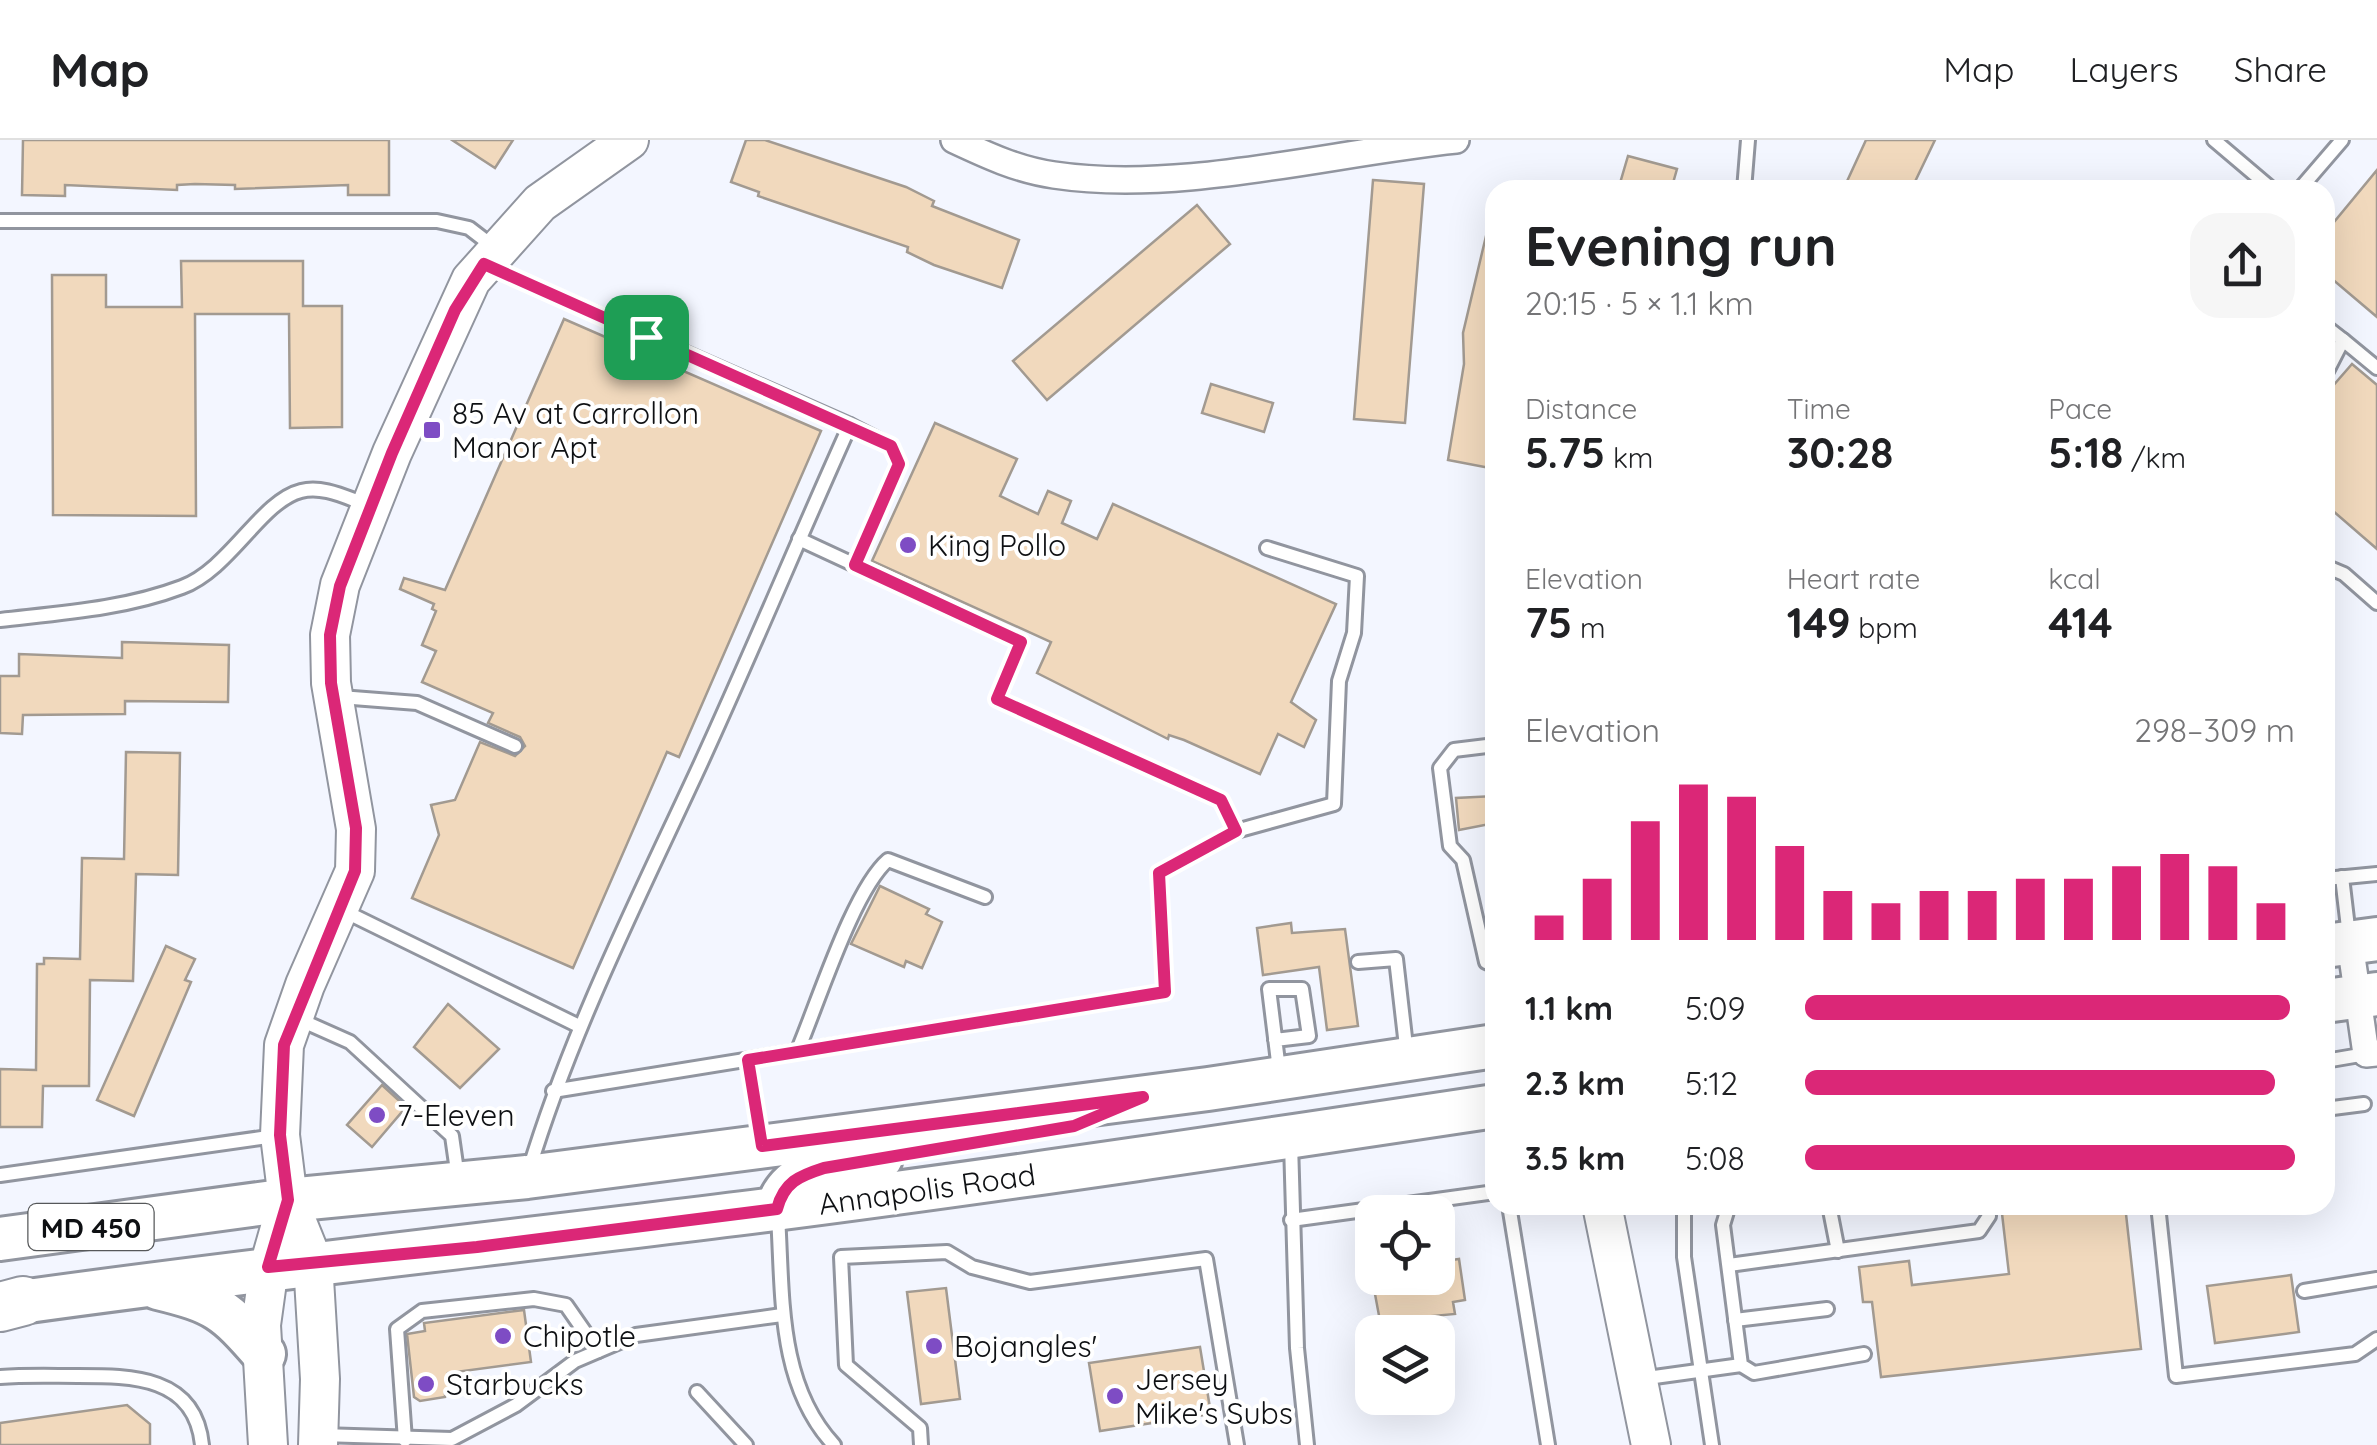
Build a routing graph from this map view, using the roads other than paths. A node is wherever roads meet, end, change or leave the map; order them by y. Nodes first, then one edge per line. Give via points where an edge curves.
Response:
1 (954, 140) edge
2 (1456, 140) edge
3 (1748, 140) edge
4 (2214, 140) edge
5 (2342, 140) edge
6 (610, 148) edge
7 (1745, 180) edge
8 (2260, 180) edge
9 (2308, 180) edge
10 (0, 221) edge
11 (490, 256) junction
12 (2335, 334) edge
13 (2343, 340) junction
14 (2335, 356) edge
15 (2377, 368) edge
16 (850, 424) junction
17 (370, 506) junction
18 (799, 539) junction
19 (1267, 548) dead end
20 (855, 565) junction
21 (2335, 570) edge
22 (2377, 603) edge
23 (0, 620) edge
24 (332, 697) junction
25 (515, 746) dead end
26 (1485, 747) edge
27 (1236, 831) junction
28 (2377, 874) edge
29 (2342, 877) junction
30 (2335, 878) edge
31 (985, 897) dead end
32 (341, 910) junction
33 (2350, 943) edge
34 (1485, 958) edge
35 (1358, 962) dead end
36 (2352, 998) edge
37 (294, 1017) junction
38 (578, 1026) junction
39 (1485, 1047) edge
40 (797, 1052) junction
41 (2372, 1053) edge
42 (1407, 1057) junction
43 (1277, 1059) junction
44 (2335, 1059) edge
45 (748, 1060) junction
46 (553, 1091) junction
47 (1143, 1097) junction
48 (2364, 1104) dead end
49 (2335, 1108) edge
50 (1483, 1114) edge
51 (280, 1135) junction
52 (1291, 1137) junction
53 (762, 1146) junction
54 (0, 1175) edge
55 (527, 1178) junction
56 (459, 1184) junction
57 (1485, 1193) edge
58 (288, 1200) junction
59 (777, 1209) junction
60 (1512, 1215) edge
61 (1605, 1215) edge
62 (1616, 1215) edge
63 (1684, 1215) edge
64 (1726, 1215) edge
65 (1831, 1215) edge
66 (1989, 1215) edge
67 (2159, 1215) edge
68 (1291, 1220) junction
69 (0, 1239) edge
70 (1614, 1251) junction
71 (1838, 1251) junction
72 (313, 1262) junction
73 (1729, 1266) junction
74 (268, 1267) junction
75 (2377, 1279) edge
76 (142, 1284) junction
77 (2304, 1291) dead end
78 (6, 1298) edge
79 (1826, 1310) dead end
80 (782, 1315) junction
81 (1735, 1320) junction
82 (2377, 1339) edge
83 (598, 1351) junction
84 (264, 1354) junction
85 (1864, 1354) dead end
86 (1741, 1365) junction
87 (1700, 1368) junction
88 (0, 1378) edge
89 (1639, 1379) junction
90 (697, 1392) dead end
91 (405, 1440) junction
92 (308, 1442) edge
93 (202, 1445) edge
94 (268, 1445) edge
95 (746, 1445) edge
96 (834, 1445) edge
97 (921, 1445) edge
98 (1236, 1445) edge
99 (1305, 1445) edge
100 (1548, 1445) edge
101 (1652, 1445) edge
102 (1712, 1445) edge

1 - 2 street via 1052,175 1148,180
3 - 7 lane
4 - 8 lane
5 - 9 lane
6 - 11 street via 540,204
10 - 11 lane via 437,221 469,228
11 - 16 lane
11 - 17 street via 455,310
12 - 13 lane
13 - 14 lane
13 - 15 lane
16 - 18 lane
16 - 20 lane via 891,446 899,464
17 - 23 lane via 329,491 300,491 274,508 214,571 186,586 92,610
17 - 24 street via 330,635
18 - 20 lane
18 - 38 lane
19 - 27 lane via 1358,576 1354,633 1339,680 1334,804
20 - 27 lane via 1021,642 997,699 1221,800
21 - 22 lane
24 - 25 lane via 417,703
24 - 32 street via 357,847
26 - 34 lane via 1454,750 1440,768 1450,846 1463,860
27 - 40 lane via 1159,873 1165,992
28 - 29 lane
29 - 30 lane
29 - 33 lane
31 - 40 lane via 888,860 877,869
32 - 37 street
32 - 38 lane
33 - 36 street
35 - 42 lane via 1396,959
36 - 41 street
37 - 51 street via 284,1045
37 - 56 lane via 350,1042 452,1136
38 - 46 lane
39 - 42 main road, Annapolis Road / MD 450
40 - 45 lane
41 - 44 lane
42 - 43 main road, Annapolis Road / MD 450
43 - 43 lane via 1269,989 1302,988 1309,1036
43 - 47 main road, Annapolis Road / MD 450
45 - 46 lane
45 - 53 lane
46 - 55 lane
47 - 53 main road, Annapolis Road / MD 450
47 - 59 main road via 1074,1126 824,1168 782,1190
48 - 49 lane
50 - 52 main road, Annapolis Road / MD 450
51 - 54 lane
51 - 58 street
52 - 59 main road, Annapolis Road / MD 450
52 - 68 lane
53 - 55 main road, Annapolis Road / MD 450
55 - 56 main road, Annapolis Road / MD 450
56 - 58 main road, Annapolis Road / MD 450
57 - 68 lane
58 - 69 main road, Annapolis Road / MD 450
58 - 72 street
58 - 74 street
58 - 78 main road via 253,1244
59 - 72 main road, Annapolis Road / MD 450
59 - 80 lane
60 - 100 lane
61 - 70 street
62 - 70 street
63 - 87 lane
64 - 73 lane
65 - 71 lane
66 - 71 lane via 1979,1231
67 - 82 lane via 2176,1376 2356,1354
68 - 99 lane
70 - 89 street
71 - 73 lane
72 - 74 main road, Annapolis Road / MD 450
72 - 92 street
73 - 81 lane
74 - 76 main road, Annapolis Road / MD 450
74 - 84 street
75 - 77 lane
76 - 78 main road, Annapolis Road / MD 450
76 - 84 main road via 228,1312
79 - 81 lane
80 - 83 lane via 636,1335
80 - 96 lane via 804,1404
81 - 86 lane
83 - 91 lane via 452,1439
83 - 91 lane via 566,1305 534,1300 422,1311 397,1328
84 - 94 street
85 - 86 lane via 1754,1372
86 - 87 lane
87 - 89 lane
87 - 102 lane
88 - 93 lane via 134,1376 164,1385 192,1410
89 - 101 street
90 - 95 lane
91 - 92 lane
97 - 98 lane via 920,1428 846,1365 841,1256 947,1252 972,1267 1030,1282 1206,1259

